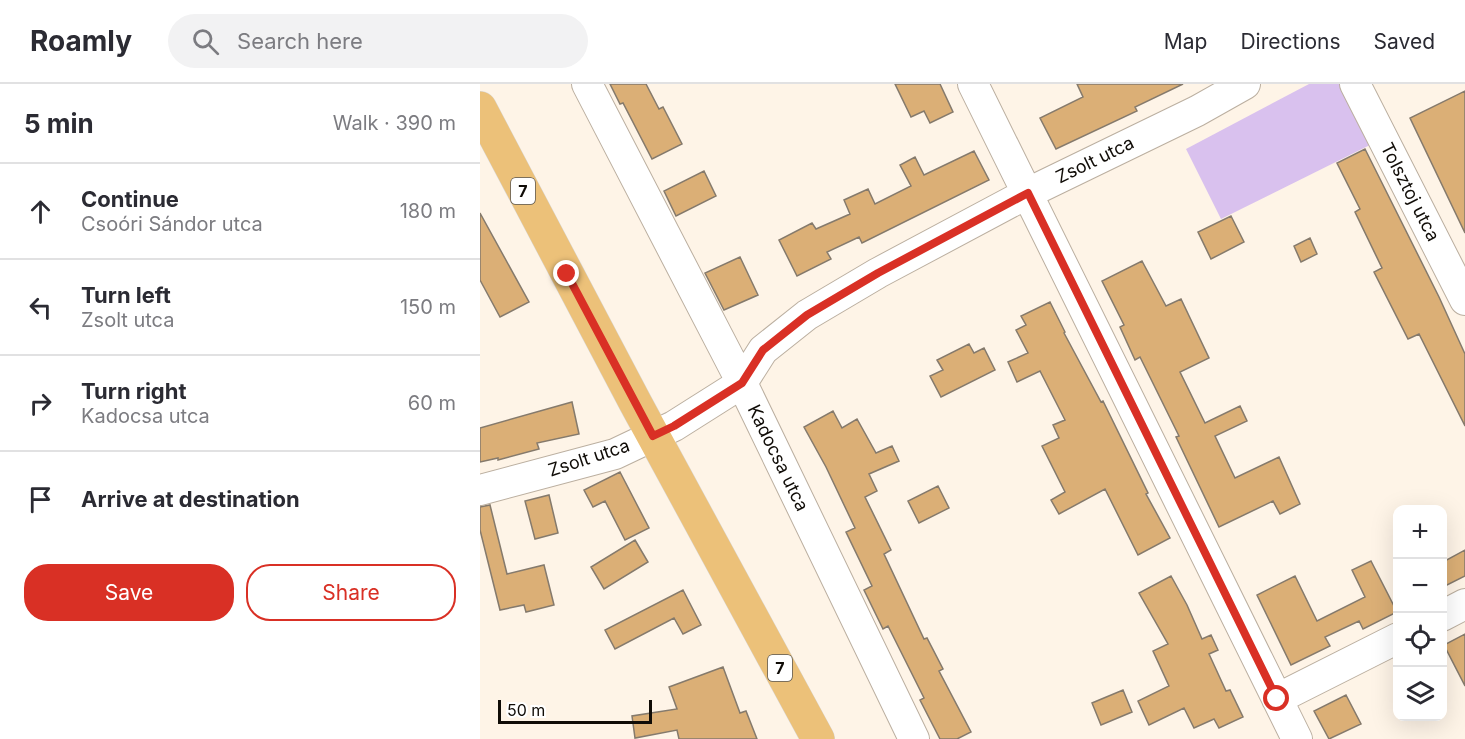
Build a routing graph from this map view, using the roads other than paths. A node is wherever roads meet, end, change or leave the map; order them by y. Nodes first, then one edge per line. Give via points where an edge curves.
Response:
1 (587, 84) edge
2 (973, 84) edge
3 (1245, 84) edge
4 (1355, 84) edge
5 (480, 108) edge
6 (1028, 193) junction
7 (1465, 300) edge
8 (742, 383) junction
9 (653, 436) junction
10 (480, 490) edge
11 (1465, 604) edge
12 (1447, 614) edge
13 (1393, 641) edge
14 (1277, 699) junction
15 (818, 739) edge
16 (914, 739) edge
17 (1297, 739) edge

1 - 8 street, Kadocsa utca
2 - 6 street
3 - 6 street, Zsolt utca
4 - 7 street, Tolsztoj utca
5 - 9 main road, 7
6 - 8 street, Zsolt utca via 807,315 763,350
6 - 14 street
8 - 9 street, Zsolt utca
8 - 16 street, Kadocsa utca
9 - 10 street, Zsolt utca via 615,454
9 - 15 main road, 7
11 - 12 street
13 - 14 street
14 - 17 street

